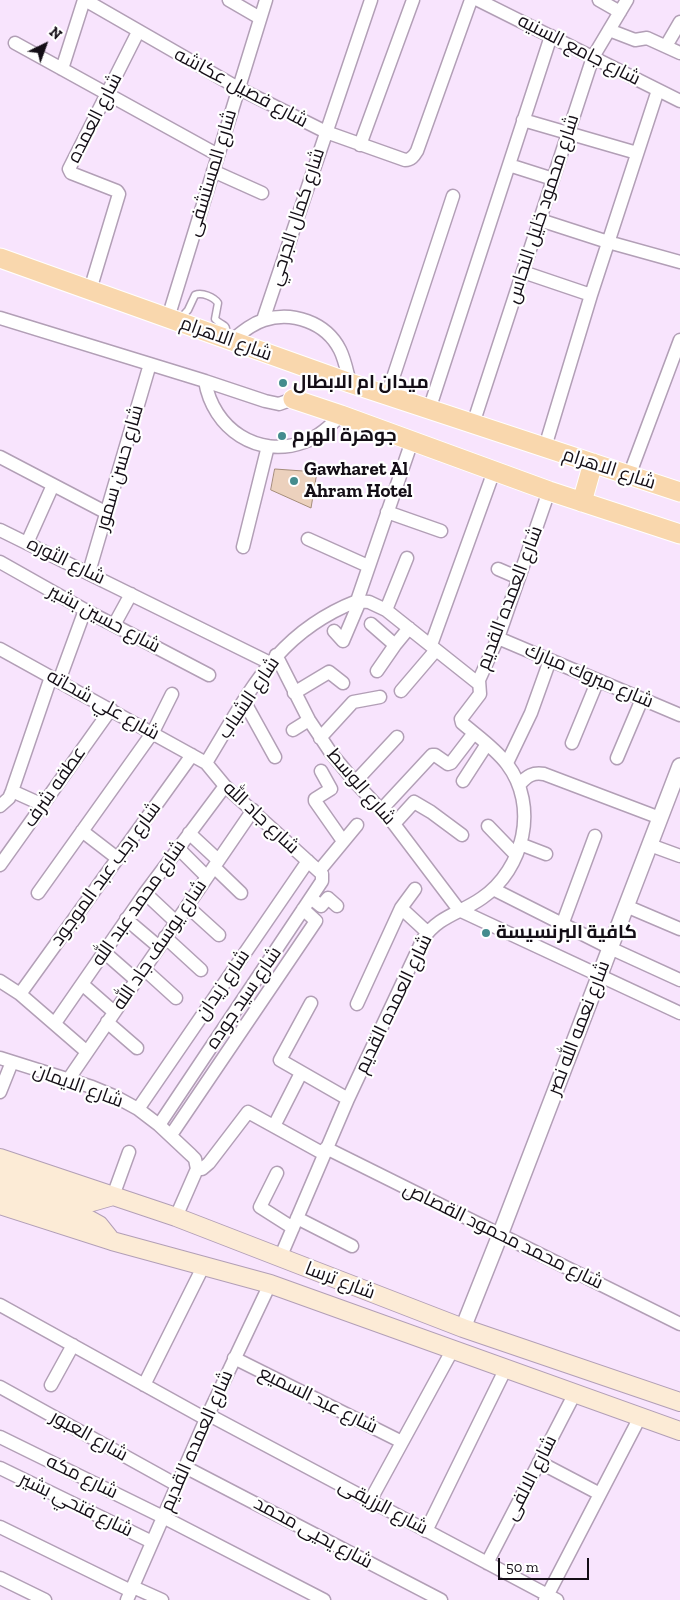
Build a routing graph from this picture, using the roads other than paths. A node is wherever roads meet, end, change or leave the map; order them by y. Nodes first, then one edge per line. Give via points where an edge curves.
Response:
1 (84, 0) edge
2 (229, 0) edge
3 (266, 0) edge
4 (371, 0) edge
5 (413, 0) edge
6 (471, 0) edge
7 (478, 0) edge
8 (599, 0) edge
9 (627, 0) edge
10 (501, 5) edge
11 (620, 12) junction
12 (260, 18) junction
13 (680, 22) edge
14 (609, 30) junction
15 (138, 32) junction
16 (551, 36) junction
17 (15, 43) dead end
18 (666, 46) junction
19 (680, 53) edge
20 (594, 57) junction
21 (62, 69) junction
22 (238, 88) junction
23 (658, 90) junction
24 (107, 94) junction
25 (680, 101) edge
26 (523, 120) junction
27 (326, 132) junction
28 (568, 133) junction
29 (360, 145) junction
30 (637, 153) junction
31 (218, 155) junction
32 (509, 165) junction
33 (213, 171) junction
34 (553, 179) junction
35 (262, 193) dead end
36 (453, 196) dead end
37 (540, 220) junction
38 (608, 242) junction
39 (0, 258) edge
40 (680, 262) edge
41 (523, 272) junction
42 (90, 290) junction
43 (591, 295) junction
44 (0, 318) edge
45 (173, 320) junction
46 (263, 320) junction
47 (228, 340) junction
48 (680, 340) edge
49 (150, 364) junction
50 (205, 381) junction
51 (350, 383) junction
52 (387, 396) junction
53 (292, 400) joint
54 (429, 410) junction
55 (341, 415) junction
56 (473, 424) junction
57 (412, 442) junction
58 (268, 446) junction
59 (545, 448) junction
60 (0, 457) edge
61 (593, 463) junction
62 (494, 471) junction
63 (629, 476) junction
64 (52, 485) junction
65 (549, 491) junction
66 (680, 492) edge
67 (582, 502) junction
68 (387, 512) junction
69 (106, 513) junction
70 (0, 530) edge
71 (441, 531) dead end
72 (680, 534) edge
73 (308, 539) dead end
74 (27, 543) junction
75 (243, 547) dead end
76 (407, 558) dead end
77 (0, 562) edge
78 (368, 566) junction
79 (498, 569) dead end
80 (89, 572) junction
81 (519, 578) junction
82 (131, 594) junction
83 (358, 601) junction
84 (85, 610) junction
85 (386, 610) junction
86 (371, 624) dead end
87 (114, 625) junction
88 (409, 628) junction
89 (334, 631) dead end
90 (498, 638) junction
91 (395, 646) junction
92 (433, 648) junction
93 (0, 649) edge
94 (273, 659) junction
95 (550, 660) junction
96 (378, 672) dead end
97 (209, 675) dead end
98 (55, 679) junction
99 (598, 680) junction
100 (343, 683) dead end
101 (478, 684) junction
102 (401, 691) dead end
103 (294, 693) junction
104 (172, 694) dead end
105 (380, 697) dead end
106 (642, 699) junction
107 (244, 701) junction
108 (111, 709) junction
109 (680, 715) edge
110 (309, 720) junction
111 (293, 730) dead end
112 (153, 732) junction
113 (474, 732) junction
114 (397, 737) dead end
115 (320, 738) junction
116 (487, 744) junction
117 (572, 744) dead end
118 (192, 755) junction
119 (275, 757) dead end
120 (617, 758) dead end
121 (206, 763) junction
122 (507, 763) junction
123 (321, 771) dead end
124 (679, 773) edge
125 (463, 781) dead end
126 (354, 782) junction
127 (520, 784) junction
128 (226, 786) junction
129 (12, 791) junction
130 (43, 805) junction
131 (0, 806) edge
132 (252, 810) junction
133 (382, 810) junction
134 (660, 818) junction
135 (394, 824) junction
136 (357, 825) dead end
137 (488, 826) dead end
138 (82, 832) junction
139 (189, 833) junction
140 (462, 835) dead end
141 (595, 836) dead end
142 (344, 841) junction
143 (650, 845) junction
144 (178, 848) junction
145 (518, 850) junction
146 (546, 854) dead end
147 (680, 856) edge
148 (117, 858) junction
149 (308, 861) junction
150 (0, 865) edge
151 (213, 868) junction
152 (319, 871) junction
153 (415, 889) dead end
154 (493, 889) junction
155 (38, 893) dead end
156 (145, 893) junction
157 (241, 893) dead end
158 (311, 898) junction
159 (187, 906) junction
160 (337, 906) dead end
161 (626, 906) junction
162 (401, 908) junction
163 (303, 909) junction
164 (459, 910) junction
165 (126, 920) junction
166 (176, 922) junction
167 (562, 925) junction
168 (680, 928) edge
169 (427, 932) junction
170 (219, 934) dead end
171 (162, 942) junction
172 (610, 948) junction
173 (104, 952) junction
174 (144, 969) junction
175 (201, 970) dead end
176 (599, 977) junction
177 (136, 980) junction
178 (680, 980) edge
179 (0, 981) edge
180 (82, 984) junction
181 (20, 994) junction
182 (176, 998) dead end
183 (312, 1003) dead end
184 (357, 1004) dead end
185 (680, 1013) edge
186 (111, 1017) junction
187 (55, 1023) junction
188 (137, 1048) dead end
189 (87, 1052) junction
190 (6, 1060) edge
191 (301, 1073) junction
192 (68, 1080) junction
193 (0, 1092) edge
194 (348, 1099) junction
195 (138, 1109) junction
196 (159, 1125) junction
197 (274, 1126) junction
198 (171, 1135) junction
199 (325, 1151) junction
200 (129, 1152) dead end
201 (0, 1158) edge
202 (197, 1170) junction
203 (277, 1173) dead end
204 (0, 1175) edge
205 (0, 1189) edge
206 (113, 1196) junction
207 (0, 1205) edge
208 (176, 1217) junction
209 (294, 1223) junction
210 (500, 1235) junction
211 (112, 1241) junction
212 (352, 1246) dead end
213 (280, 1258) junction
214 (204, 1266) junction
215 (270, 1284) junction
216 (0, 1305) edge
217 (680, 1324) edge
218 (462, 1328) junction
219 (73, 1345) junction
220 (453, 1348) junction
221 (234, 1358) junction
222 (506, 1368) junction
223 (51, 1385) dead end
224 (144, 1385) junction
225 (0, 1387) edge
226 (574, 1393) junction
227 (677, 1403) edge
228 (640, 1416) junction
229 (208, 1417) junction
230 (680, 1432) edge
231 (0, 1437) edge
232 (402, 1442) junction
233 (539, 1462) junction
234 (185, 1467) junction
235 (0, 1468) edge
236 (177, 1485) junction
237 (600, 1494) junction
238 (370, 1501) junction
239 (163, 1517) junction
240 (0, 1527) edge
241 (426, 1531) junction
242 (152, 1542) junction
243 (487, 1563) junction
244 (0, 1578) edge
245 (130, 1592) edge
246 (550, 1598) edge
247 (45, 1600) edge
248 (162, 1600) edge
249 (324, 1600) edge
250 (441, 1600) edge

1 - 15 street, شارع فصيل عكاشه
1 - 21 street
2 - 12 street
3 - 12 street, شارع المستشفى
4 - 27 street, شارع كمال الجرحي
5 - 29 street
6 - 29 street, شارع فصيل عكاشه via 417,151 411,159 405,160
7 - 10 street, شارع جامع السنيه
8 - 11 street
9 - 11 street, شارع محمود خليل النحاس
10 - 16 street, شارع جامع السنيه
11 - 14 street, شارع محمود خليل النحاس
12 - 22 street, شارع المستشفى
13 - 18 street
14 - 18 street via 635,40 646,37
14 - 20 street, شارع محمود خليل النحاس
15 - 22 street, شارع فصيل عكاشه
15 - 24 street, شارع العمده
16 - 20 street, شارع جامع السنيه
16 - 26 street
17 - 21 street
18 - 19 street
20 - 23 street, شارع جامع السنيه
20 - 28 street, شارع محمود خليل النحاس
21 - 24 street
22 - 27 street, شارع فصيل عكاشه
22 - 31 street, شارع المستشفى
23 - 25 street, شارع جامع السنيه
23 - 30 street
24 - 31 street
24 - 42 street, شارع العمده via 69,170 119,194
26 - 28 street
26 - 32 street
27 - 29 street, شارع فصيل عكاشه
27 - 46 street, شارع كمال الجرحي
28 - 30 street
28 - 34 street, شارع محمود خليل النحاس
30 - 38 street
31 - 33 street, شارع المستشفى
32 - 34 street
32 - 54 street
33 - 35 street
33 - 45 street, شارع المستشفى
34 - 37 street, شارع محمود خليل النحاس
36 - 52 street
37 - 38 street
37 - 41 street, شارع محمود خليل النحاس
38 - 40 street
38 - 43 street
39 - 42 main road, شارع الاهرام
41 - 43 street
41 - 56 street, شارع محمود خليل النحاس
42 - 45 main road, شارع الاهرام
43 - 59 street
44 - 49 street
45 - 47 main road, شارع الاهرام
45 - 47 lane via 182,317 195,295 214,298 218,303 215,319 227,328
46 - 47 street
46 - 51 street via 292,317 319,327 339,348
47 - 51 main road, شارع الاهرام
48 - 63 street
49 - 50 street
49 - 69 street, شارع حسن سمور
50 - 53 street via 272,403
50 - 58 street via 212,404 229,428 254,443
51 - 52 main road, شارع الاهرام
52 - 54 main road, شارع الاهرام
53 - 55 main road
54 - 56 main road, شارع الاهرام
55 - 57 main road
55 - 58 street via 327,429 305,442
56 - 59 main road, شارع الاهرام
57 - 62 main road
57 - 68 street
58 - 75 street
59 - 61 main road, شارع الاهرام
60 - 64 street
61 - 63 main road, شارع الاهرام
61 - 67 main road
62 - 65 main road
62 - 92 street
63 - 66 main road, شارع الاهرام
64 - 69 street
64 - 74 street
65 - 67 main road
65 - 81 street, شارع العمده القديم
67 - 72 main road
68 - 71 street
68 - 78 street
69 - 80 street, شارع حسن سمور
70 - 74 street, شارع الثوره
73 - 78 street
74 - 80 street, شارع الثوره
76 - 85 street
77 - 84 street, شارع حسين بشير
78 - 83 street
79 - 81 street
80 - 82 street, شارع الثوره
81 - 90 street, شارع العمده القديم
82 - 87 street
82 - 94 street, شارع الثوره
83 - 85 street
83 - 89 street via 344,641
83 - 94 street, شارع الشباب via 307,627
84 - 87 street, شارع حسين بشير
84 - 98 street
85 - 88 street
86 - 91 street
87 - 97 street, شارع حسين بشير
88 - 91 street
88 - 92 street
90 - 95 street, شارع مبروك مبارك
90 - 101 street, شارع العمده القديم
91 - 96 street
92 - 101 street
92 - 102 street
93 - 98 street, شارع علي شحاته
94 - 103 street, شارع الوسط
94 - 107 street, شارع الشباب
95 - 99 street, شارع مبروك مبارك
95 - 122 street
98 - 108 street, شارع علي شحاته
98 - 129 street
99 - 106 street, شارع مبروك مبارك
99 - 117 street
100 - 103 street via 329,672
101 - 113 street, شارع العمده القديم via 480,694 461,719
103 - 110 street, شارع الوسط
104 - 112 street
105 - 115 street via 354,702
106 - 109 street, شارع مبروك مبارك
106 - 120 street
107 - 119 street
107 - 121 street, شارع الشباب
108 - 112 street, شارع علي شحاته
108 - 130 street, عطفه شرف
110 - 111 street
110 - 115 street, شارع الوسط
112 - 118 street, شارع علي شحاته
112 - 138 street
113 - 116 street, شارع العمده القديم
113 - 133 street via 451,763 432,755
114 - 126 street
115 - 126 street, شارع الوسط
116 - 122 street, شارع العمده القديم
116 - 125 street
118 - 121 street, شارع علي شحاته
118 - 148 street, شارع رجب عبد الموجود
121 - 128 street, شارع جاد الله
122 - 127 street, شارع العمده القديم
123 - 142 street via 332,789 315,800
124 - 134 street, شارع نعمه الله نصر
126 - 133 street, شارع الوسط
127 - 134 street via 532,774 544,774
127 - 145 street, شارع العمده القديم via 525,814
128 - 132 street, شارع جاد الله
128 - 139 street, شارع محمد عبد الله
129 - 130 street
129 - 131 street
130 - 150 street, عطفه شرف
132 - 149 street, شارع جاد الله
132 - 151 street, شارع يوسف جاد الله
133 - 135 street, شارع الوسط
134 - 143 street, شارع نعمه الله نصر
135 - 140 street via 414,802
135 - 164 street, شارع الوسط
136 - 142 street
137 - 145 street
138 - 148 street
138 - 155 street
139 - 144 street, شارع محمد عبد الله
139 - 151 street
141 - 167 street
142 - 152 street
143 - 147 street
143 - 161 street, شارع نعمه الله نصر
144 - 151 street
144 - 156 street, شارع محمد عبد الله
145 - 146 street
145 - 154 street, شارع العمده القديم via 506,874
148 - 181 street, شارع رجب عبد الموجود
149 - 152 street, شارع جاد الله
149 - 195 street, شارع زيدان
151 - 157 street
151 - 159 street, شارع يوسف جاد الله
152 - 158 street, شارع سيد جوده via 322,879
153 - 162 street
154 - 164 street, شارع العمده القديم
154 - 167 street
156 - 165 street, شارع محمد عبد الله
156 - 166 street
158 - 160 street via 321,906 328,898
158 - 163 street, شارع سيد جوده
159 - 166 street, شارع يوسف جاد الله
159 - 170 street
161 - 168 street
161 - 172 street, شارع نعمه الله نصر
162 - 169 street
162 - 184 street
163 - 196 street, شارع سيد جوده
163 - 198 street via 316,921
164 - 169 street, شارع العمده القديم
164 - 176 street
165 - 171 street
165 - 173 street, شارع محمد عبد الله
166 - 171 street, شارع يوسف جاد الله
167 - 172 street
169 - 194 street, شارع العمده القديم
171 - 174 street, شارع يوسف جاد الله
171 - 175 street
172 - 176 street, شارع نعمه الله نصر
172 - 178 street
173 - 177 street
173 - 180 street, شارع محمد عبد الله
174 - 177 street, شارع يوسف جاد الله
174 - 182 street
176 - 185 street
176 - 210 street, شارع نعمه الله نصر
177 - 186 street, شارع يوسف جاد الله
179 - 181 street
180 - 186 street
180 - 187 street, شارع محمد عبد الله
181 - 187 street
183 - 191 street via 280,1059
186 - 188 street
186 - 189 street, شارع يوسف جاد الله
187 - 189 street
189 - 192 street, شارع يوسف جاد الله
190 - 192 street, شارع الايمان
190 - 193 street
191 - 194 street
191 - 197 street
192 - 195 street, شارع الايمان via 116,1097
194 - 199 street, شارع العمده القديم
195 - 196 street, شارع الايمان
196 - 198 street, شارع الايمان
197 - 199 street, شارع محمد محمود القصاص
197 - 202 street, شارع محمد محمود القصاص via 247,1112 210,1163
198 - 202 street, شارع الايمان via 195,1159
199 - 209 street, شارع العمده القديم
199 - 210 street, شارع محمد محمود القصاص
200 - 206 street
201 - 206 main road, شارع ترسا
202 - 208 street
203 - 209 street via 260,1207
204 - 206 main road via 74,1201 92,1202
205 - 211 main road via 81,1215
206 - 208 main road, شارع ترسا
207 - 211 main road, شارع ترسا
208 - 213 main road, شارع ترسا
209 - 212 street
209 - 213 street, شارع العمده القديم
210 - 217 street, شارع محمد محمود القصاص
210 - 218 street, شارع نعمه الله نصر
211 - 214 main road, شارع ترسا
213 - 218 main road, شارع ترسا
214 - 215 main road, شارع ترسا
214 - 224 street
215 - 220 main road, شارع ترسا
215 - 221 street, شارع العمده القديم
216 - 219 street, شارع الرزيقى
218 - 227 main road, شارع ترسا
219 - 223 street
219 - 224 street, شارع الرزيقى
220 - 222 main road, شارع ترسا
220 - 232 street
221 - 229 street, شارع العمده القديم
221 - 232 street, شارع عبد السميع
222 - 226 main road, شارع ترسا
222 - 241 street
224 - 229 street, شارع الرزيقى
225 - 236 street, شارع العبور
226 - 228 main road, شارع ترسا
226 - 233 street, شارع الالفى
228 - 230 main road, شارع ترسا
228 - 237 street
229 - 234 street, شارع العمده القديم
229 - 238 street, شارع الرزيقى
231 - 239 street, شارع مكه
232 - 238 street
233 - 237 street
233 - 243 street, شارع الالفى
234 - 236 street, شارع العمده القديم
234 - 250 street, شارع يحيى محمد
235 - 242 street, شارع فتحي بشير
236 - 239 street, شارع العمده القديم
237 - 246 street
238 - 241 street, شارع الرزيقى
239 - 242 street, شارع العمده القديم
239 - 249 street, شارع مكه
240 - 245 street
241 - 243 street, شارع الرزيقى
242 - 245 street, شارع العمده القديم
243 - 246 street, شارع الرزيقى
244 - 247 street
245 - 248 street

